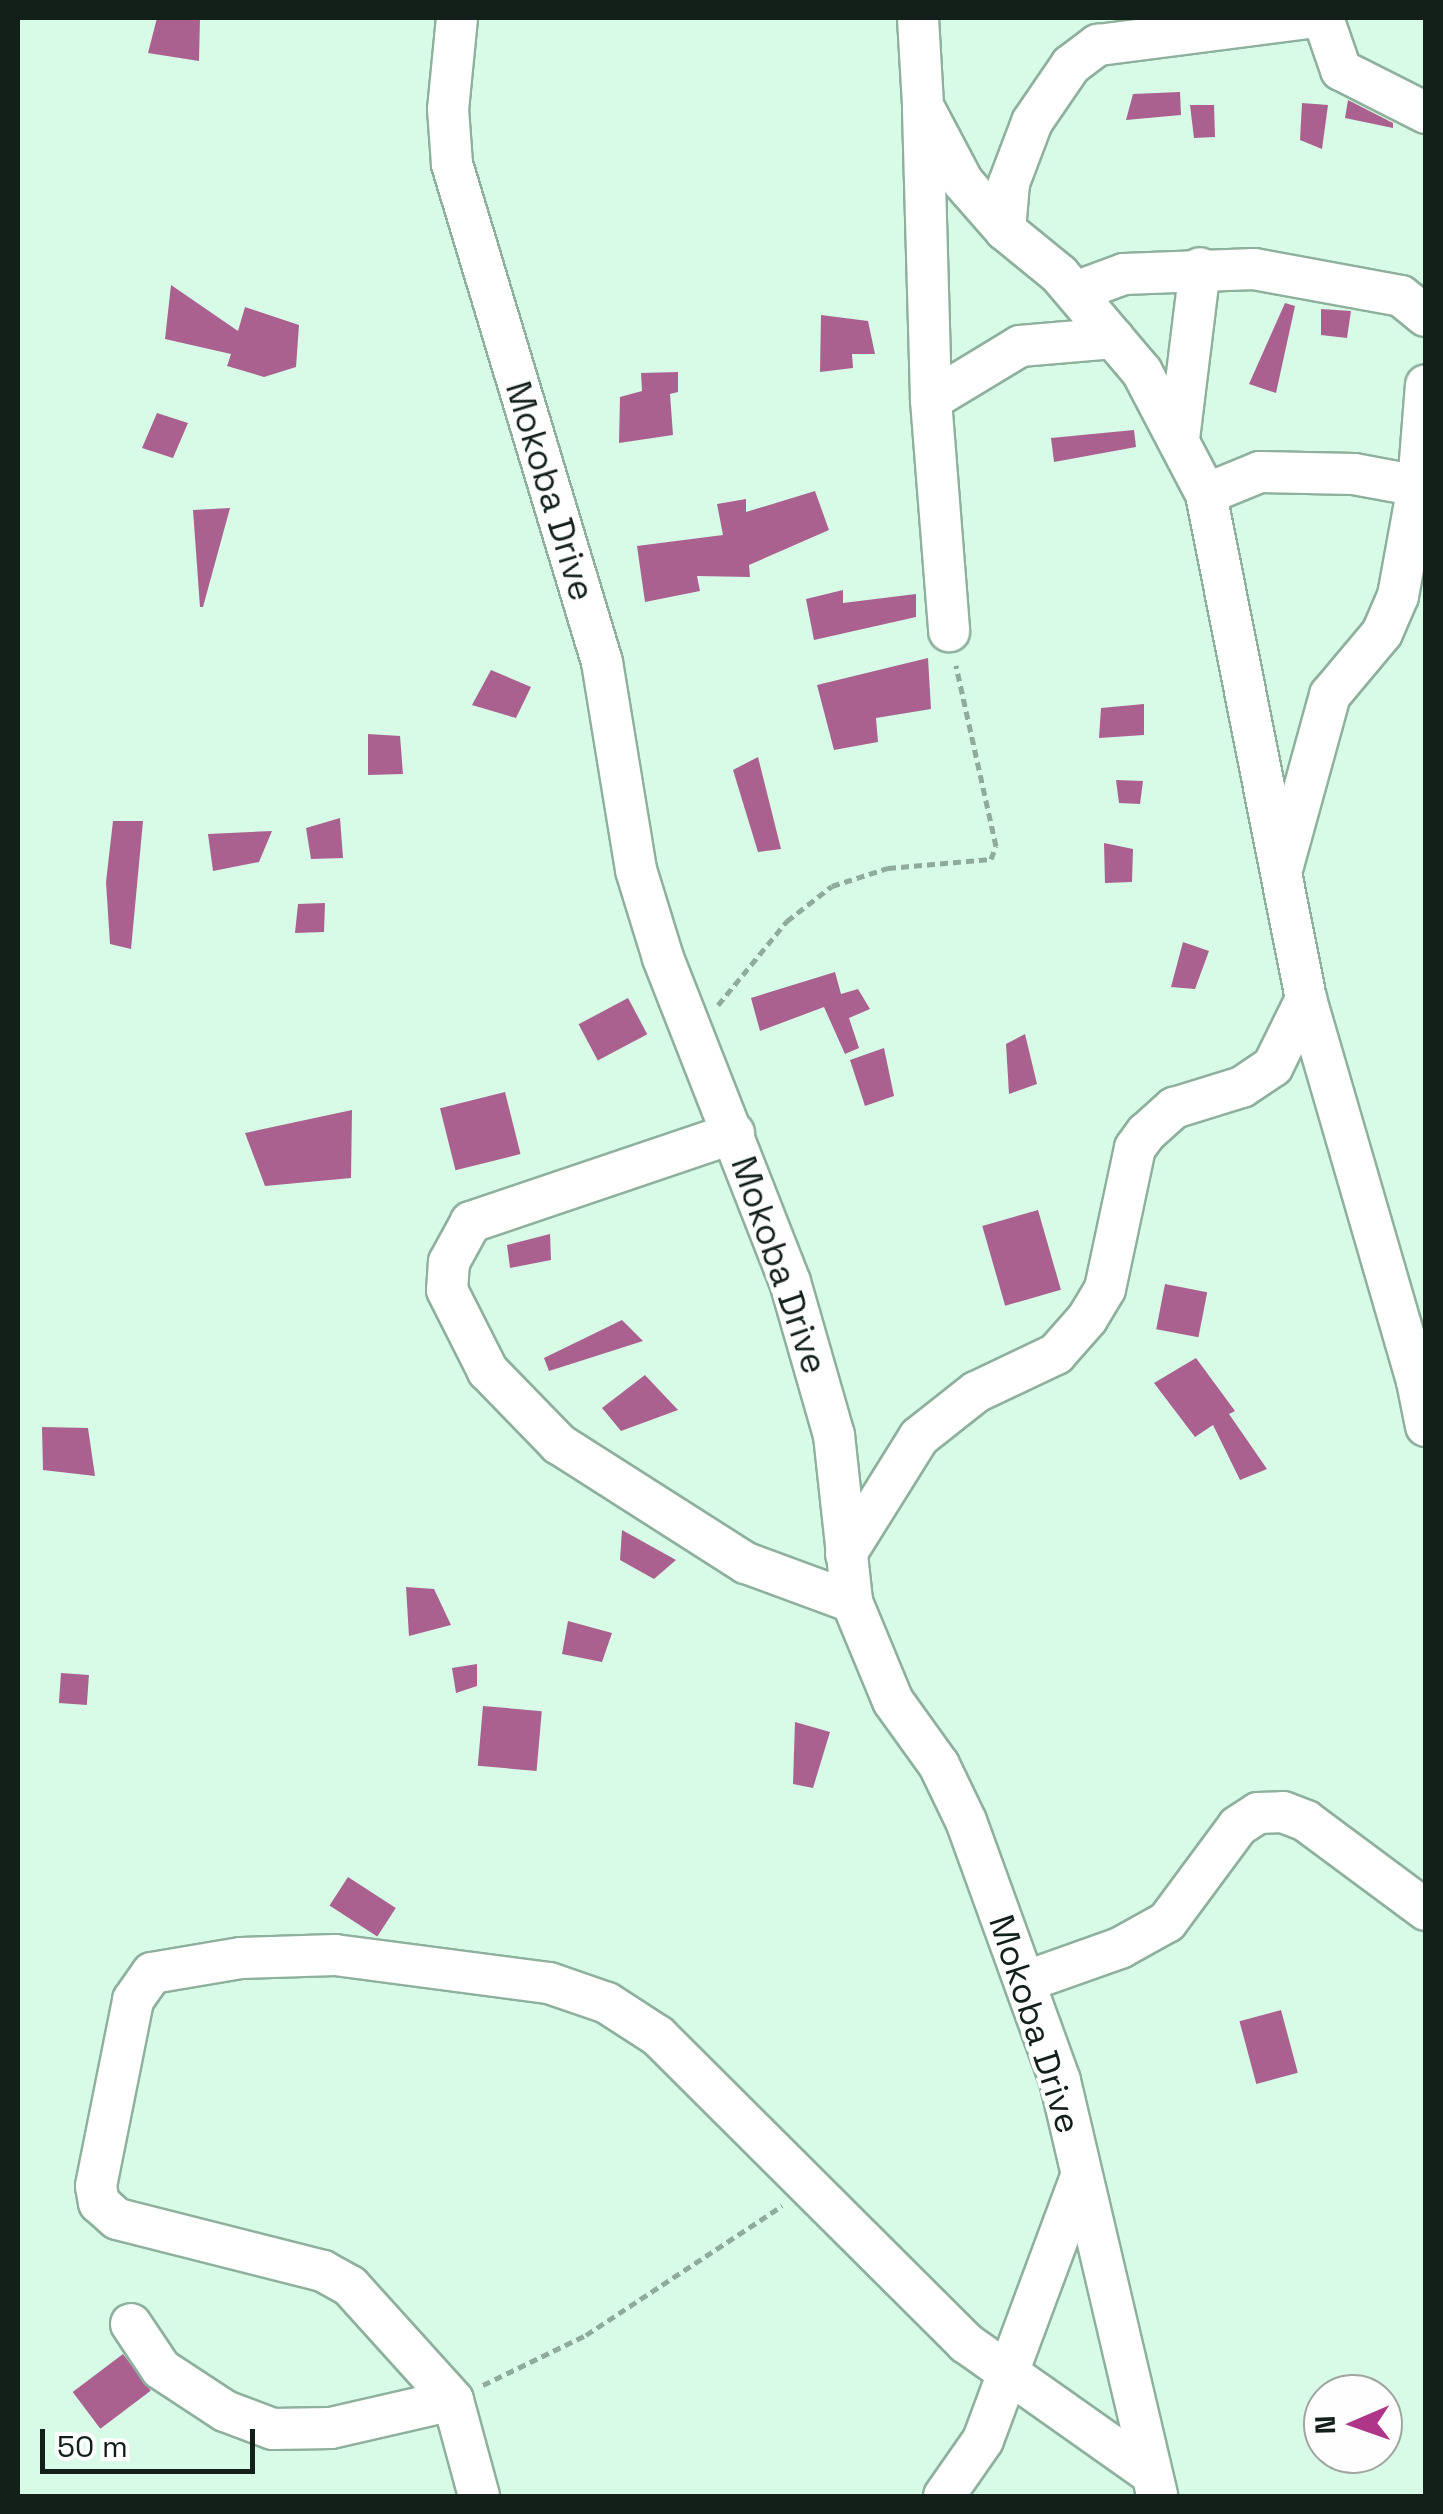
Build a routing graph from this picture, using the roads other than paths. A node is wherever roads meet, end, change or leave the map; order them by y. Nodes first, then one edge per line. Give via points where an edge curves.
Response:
1 (457, 18) edge
2 (918, 18) edge
3 (1310, 18) edge
4 (1323, 18) edge
5 (923, 106) junction
6 (1426, 112) edge
7 (1005, 230) junction
8 (1200, 268) junction
9 (1075, 292) junction
10 (1426, 316) edge
11 (1114, 338) junction
12 (1426, 384) edge
13 (932, 400) junction
14 (1179, 439) junction
15 (1418, 486) junction
16 (1206, 494) junction
17 (949, 631) road end
18 (1281, 874) junction
19 (1306, 999) junction
20 (734, 1133) junction
21 (1421, 1368) edge
22 (1426, 1426) edge
23 (846, 1554) junction
24 (852, 1602) junction
25 (1426, 1910) edge
26 (1027, 1982) junction
27 (1081, 2176) junction
28 (131, 2324) dead end
29 (1005, 2373) junction
30 (453, 2400) junction
31 (1151, 2483) edge
32 (478, 2496) edge
33 (944, 2496) edge

1 - 20 street, Mokoba Drive via 448,109 452,164 602,662 636,870
2 - 5 street
3 - 7 street via 1098,45 1071,65 1032,122 1009,183
4 - 6 street via 1341,70
5 - 7 street via 963,182
5 - 13 street
7 - 9 street
8 - 9 street via 1124,274
8 - 10 street via 1254,269 1401,296
8 - 14 street
9 - 11 street
11 - 13 street via 1020,346
11 - 14 street
12 - 15 street
13 - 17 street
14 - 16 street
15 - 16 street via 1354,474 1260,472
15 - 18 street via 1398,596 1382,633 1330,695
16 - 18 street
18 - 19 street
19 - 21 street
19 - 23 street via 1273,1066 1242,1087 1174,1108 1146,1132 1135,1148 1104,1289 1087,1319 1056,1354 976,1392 920,1437
20 - 23 street, Mokoba Drive via 790,1282 834,1435
20 - 24 street via 471,1222 449,1262 448,1290 488,1371 559,1444 669,1520 746,1563
21 - 22 street
23 - 24 street, Mokoba Drive
24 - 26 street, Mokoba Drive via 893,1702 938,1765 966,1821
25 - 26 street via 1306,1821 1283,1812 1258,1813 1238,1826 1167,1922 1120,1948
26 - 27 street, Mokoba Drive via 1060,2081
27 - 29 street
27 - 31 street, Mokoba Drive
28 - 30 street via 162,2368 225,2411 273,2429 331,2428
29 - 30 street via 805,2190 658,2036 607,2003 550,1982 335,1956 242,1958 152,1974 133,2000 96,2186 99,2203 116,2218 324,2271 350,2286
29 - 31 street
29 - 33 street via 982,2440
30 - 32 street

